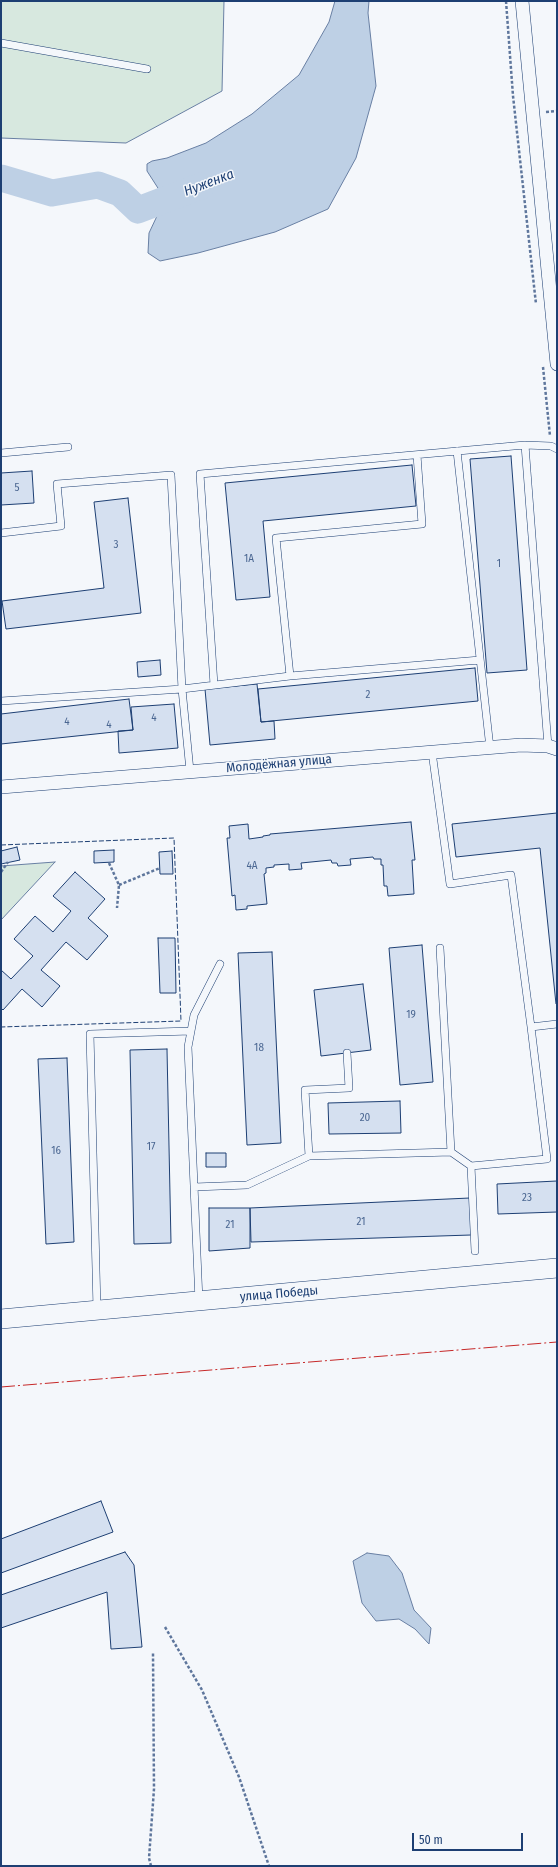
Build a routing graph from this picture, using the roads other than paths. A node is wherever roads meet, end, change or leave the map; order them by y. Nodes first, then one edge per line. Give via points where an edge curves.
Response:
1 (522, 1) edge
2 (1, 43) edge
3 (147, 69) dead end
4 (557, 364) edge
5 (525, 445) junction
6 (68, 447) dead end
7 (554, 447) edge
8 (457, 451) junction
9 (1, 453) edge
10 (417, 455) junction
11 (1, 533) edge
12 (480, 660) junction
13 (290, 676) junction
14 (214, 685) junction
15 (182, 689) junction
16 (1, 701) edge
17 (553, 747) edge
18 (490, 748) junction
19 (432, 752) junction
20 (190, 771) junction
21 (1, 787) edge
22 (440, 948) dead end
23 (220, 964) dead end
24 (557, 1024) edge
25 (532, 1027) junction
26 (191, 1031) junction
27 (347, 1053) dead end
28 (450, 1152) junction
29 (308, 1156) junction
30 (471, 1166) junction
31 (194, 1187) junction
32 (476, 1251) dead end
33 (557, 1268) edge
34 (199, 1301) junction
35 (97, 1310) junction
36 (1, 1319) edge

1 - 4 street
2 - 3 lane
5 - 7 lane
5 - 8 lane
5 - 17 lane
6 - 9 lane
8 - 10 lane
8 - 12 lane
10 - 13 lane via 422,524 276,538
10 - 14 lane via 200,474
11 - 15 lane via 61,526 57,484 171,475
12 - 13 lane
12 - 18 lane
13 - 14 lane
14 - 15 lane
15 - 16 lane
15 - 20 lane
17 - 18 street, Молодёжная улица via 521,745
18 - 19 street, Молодёжная улица
19 - 20 street, Молодёжная улица
19 - 25 lane via 450,884 511,875
20 - 21 street, Молодёжная улица
22 - 28 lane
23 - 26 lane via 194,1015
24 - 25 lane
25 - 30 lane via 546,1159
26 - 31 lane via 188,1047
26 - 35 lane via 90,1034
27 - 29 lane via 349,1088 305,1090
28 - 29 lane
28 - 30 lane
29 - 31 lane via 247,1185
30 - 32 lane
31 - 34 lane
33 - 34 street, улица Победы
34 - 35 street, улица Победы
35 - 36 street, улица Победы

